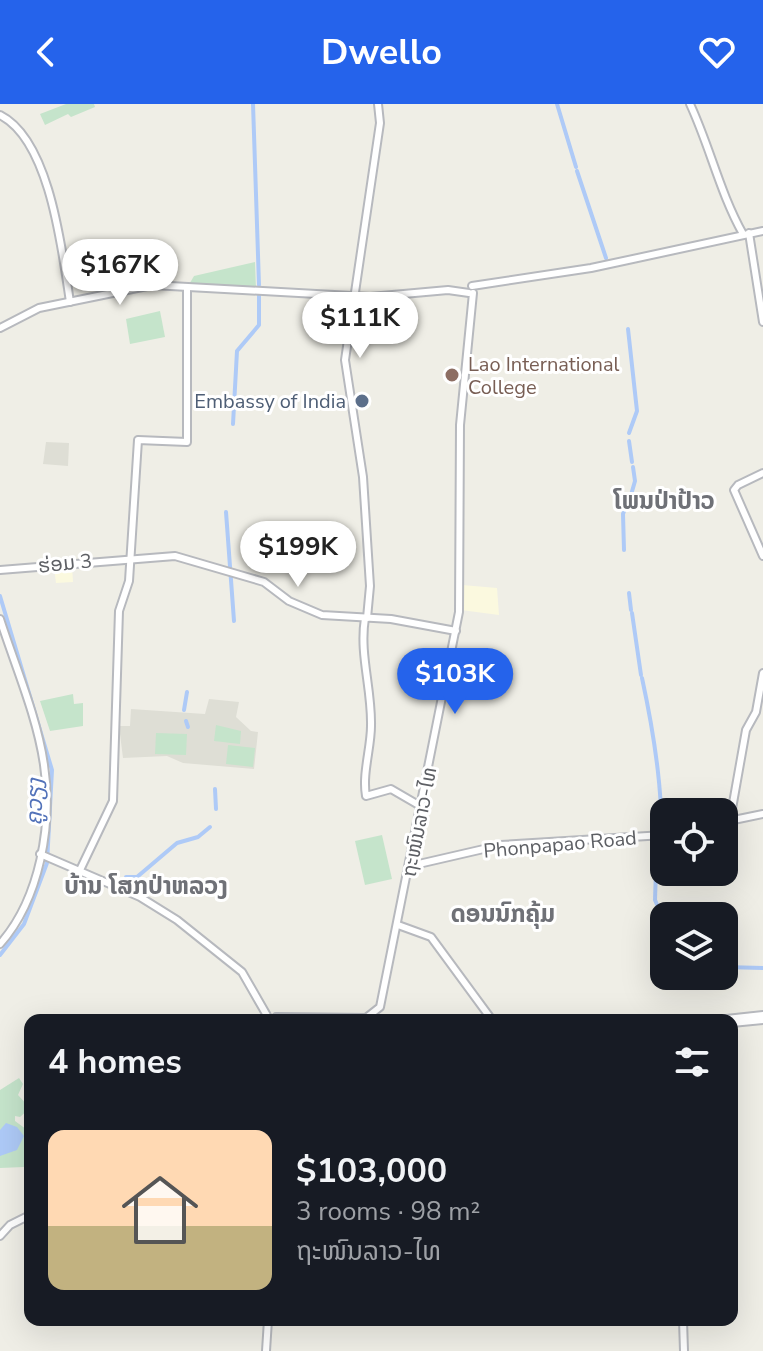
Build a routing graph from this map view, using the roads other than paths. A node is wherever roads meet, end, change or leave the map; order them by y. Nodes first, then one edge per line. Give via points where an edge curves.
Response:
1 (378, 104) edge
2 (690, 104) edge
3 (0, 115) edge
4 (763, 231) edge
5 (746, 234) junction
6 (187, 288) junction
7 (471, 291) junction
8 (354, 296) junction
9 (70, 302) junction
10 (763, 322) edge
11 (0, 328) edge
12 (763, 473) edge
13 (763, 556) edge
14 (131, 557) junction
15 (0, 570) edge
16 (366, 618) junction
17 (0, 619) edge
18 (456, 631) junction
19 (763, 673) edge
20 (732, 798) edge
21 (422, 807) junction
22 (763, 814) edge
23 (738, 819) edge
24 (650, 836) edge
25 (41, 854) junction
26 (410, 866) junction
27 (80, 870) junction
28 (398, 925) junction
29 (0, 944) edge
30 (268, 1014) edge
31 (374, 1014) edge
32 (488, 1014) edge
33 (763, 1017) edge
34 (738, 1019) edge
35 (738, 1022) edge
36 (24, 1218) edge
37 (0, 1236) edge
38 (268, 1326) edge
39 (683, 1326) edge
40 (266, 1351) edge
41 (684, 1351) edge

1 - 8 street via 380,123
2 - 5 street via 715,160 723,198
3 - 9 street via 24,134 37,160
4 - 5 street
5 - 7 street
5 - 10 street
6 - 8 street
6 - 9 street via 152,285
6 - 14 street via 187,442 138,440
7 - 8 street
7 - 18 street, ຖະໜົນລາວ-ໄທ via 460,425
8 - 16 street via 345,360 363,477 370,586
9 - 11 street via 39,308
12 - 13 street via 734,490
14 - 15 street, ຮ່ອມ 3
14 - 16 street, ຮ່ອມ 3 via 175,556 267,583 312,612
14 - 27 street via 128,588 119,605 113,801
16 - 18 street, ຮ່ອມ 3
16 - 21 street via 362,645 371,725 366,796 391,789
17 - 25 street via 44,764
18 - 21 street, ຖະໜົນລາວ-ໄທ
19 - 20 street
21 - 26 street, ຖະໜົນລາວ-ໄທ
22 - 23 street
24 - 26 street, Phonpapao Road via 501,845
25 - 27 street
25 - 29 street via 26,907
26 - 28 street, ຖະໜົນລາວ-ໄທ
27 - 30 street via 177,920 242,972
28 - 31 street, ຖະໜົນລາວ-ໄທ
28 - 32 street via 431,937
33 - 34 street
33 - 35 street
36 - 37 street
38 - 40 street
39 - 41 street

